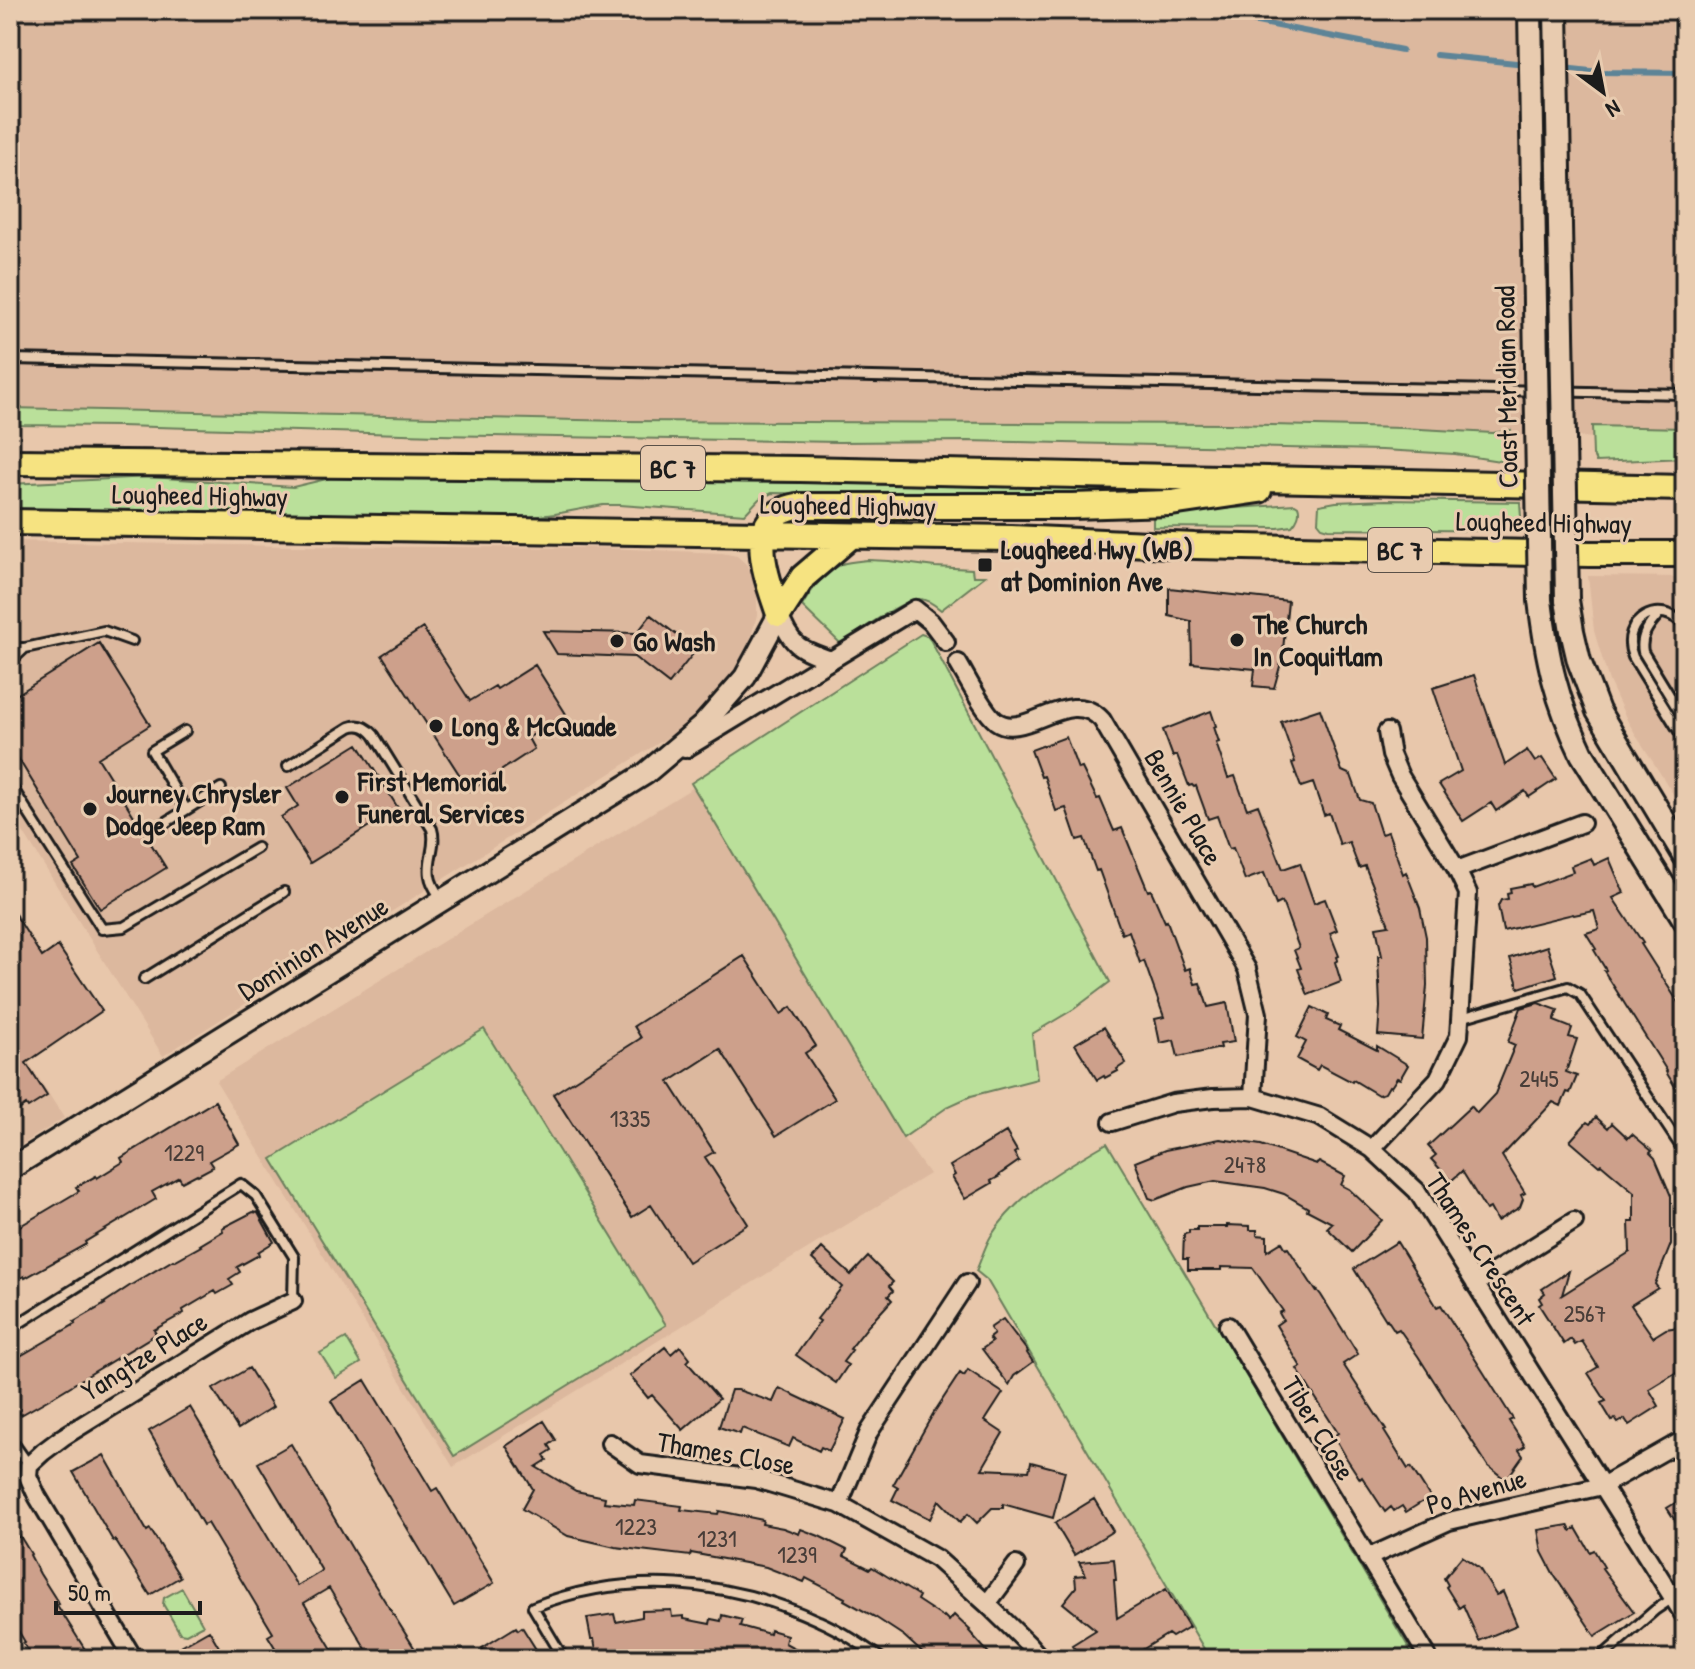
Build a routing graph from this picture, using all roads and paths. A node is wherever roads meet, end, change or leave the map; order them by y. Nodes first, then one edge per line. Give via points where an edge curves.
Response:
1 (1530, 10) edge
2 (1556, 10) edge
3 (10, 359) edge
4 (1685, 394) edge
5 (10, 462) edge
6 (1336, 480) junction
7 (1685, 488) edge
8 (10, 522) edge
9 (763, 534) junction
10 (851, 536) junction
11 (1679, 552) edge
12 (779, 614) junction
13 (1659, 614) junction
14 (1685, 627) edge
15 (132, 641) dead end
16 (946, 642) dead end
17 (10, 648) edge
18 (25, 648) junction
19 (831, 660) junction
20 (10, 662) edge
21 (958, 663) dead end
22 (1685, 721) edge
23 (185, 731) dead end
24 (1387, 732) dead end
25 (1682, 736) dead end
26 (288, 766) dead end
27 (645, 774) junction
28 (10, 784) edge
29 (221, 788) dead end
30 (186, 809) junction
31 (1582, 823) dead end
32 (157, 828) dead end
33 (257, 848) dead end
34 (1685, 856) edge
35 (1457, 870) junction
36 (284, 892) dead end
37 (443, 900) junction
38 (1685, 920) edge
39 (144, 979) dead end
40 (1461, 1018) junction
41 (1253, 1097) junction
42 (1112, 1122) dead end
43 (1372, 1149) junction
44 (1685, 1153) edge
45 (10, 1169) edge
46 (1574, 1221) dead end
47 (967, 1283) dead end
48 (1475, 1284) junction
49 (293, 1301) joint
50 (1228, 1326) dead end
51 (10, 1329) edge
52 (10, 1438) edge
53 (1685, 1439) edge
54 (610, 1443) dead end
55 (29, 1465) junction
56 (1602, 1486) junction
57 (839, 1504) junction
58 (1367, 1558) junction
59 (1016, 1565) dead end
60 (1679, 1594) edge
61 (987, 1604) junction
62 (1685, 1617) edge
63 (1427, 1655) dead end
64 (134, 1659) edge
65 (564, 1659) edge
66 (882, 1659) edge
67 (1041, 1659) edge
68 (1599, 1659) edge

1 - 38 main road, Coast Meridian Road, bridge via 1540,600 1545,641 1554,683 1582,754
2 - 34 main road, Coast Meridian Road, bridge via 1567,600 1577,652 1598,711
3 - 4 lane
5 - 6 main road, Lougheed Highway / BC 7
6 - 7 main road, Lougheed Highway / BC 7
6 - 9 main road via 1171,503 797,506 772,516
8 - 9 main road, Lougheed Highway / BC 7
9 - 10 main road, Lougheed Highway / BC 7
9 - 12 main road via 765,570
10 - 11 main road, Lougheed Highway / BC 7
10 - 12 main road via 803,577
12 - 19 street via 796,645
12 - 27 street, Dominion Avenue via 745,677 702,726
13 - 14 lane via 1672,615
13 - 22 lane via 1641,645
13 - 25 lane via 1638,621 1629,648
15 - 18 lane via 104,631
16 - 19 street, Dominion Avenue via 915,609
17 - 18 lane
18 - 20 lane
19 - 27 street, Dominion Avenue
21 - 41 street, Bennie Place via 999,724 1017,725 1078,707 1102,720 1247,969 1258,1014
23 - 30 lane via 152,751
24 - 35 street via 1400,776
26 - 37 lane via 350,727 367,728 432,829 429,874
27 - 37 street, Dominion Avenue
28 - 33 lane via 102,929 124,927
29 - 30 lane
30 - 32 lane
31 - 35 street
35 - 40 street via 1468,893
36 - 39 lane
37 - 45 street, Dominion Avenue
40 - 43 street via 1459,1036 1438,1079
40 - 44 lane via 1568,987 1580,994
41 - 42 street, Thames Crescent via 1173,1103
41 - 43 street, Thames Crescent via 1320,1117
43 - 48 street, Thames Crescent via 1417,1191
46 - 48 street
47 - 57 street via 869,1432
48 - 56 street, Thames Crescent
49 - 51 lane via 294,1257 256,1196 241,1184
49 - 55 street, Yangtze Place via 250,1321 63,1437
50 - 58 street, Tiber Close
52 - 55 lane
53 - 56 street, Po Avenue
54 - 57 street, Thames Close via 640,1464 756,1479
55 - 64 street via 37,1496
56 - 58 street, Po Avenue via 1449,1521
56 - 60 street, Thames Crescent
57 - 61 street via 937,1559
58 - 63 street, Tiber Close
59 - 61 street
60 - 62 street, Thames Crescent
60 - 68 lane
61 - 67 street
65 - 66 lane via 533,1607 584,1591 660,1583 751,1595 820,1621

